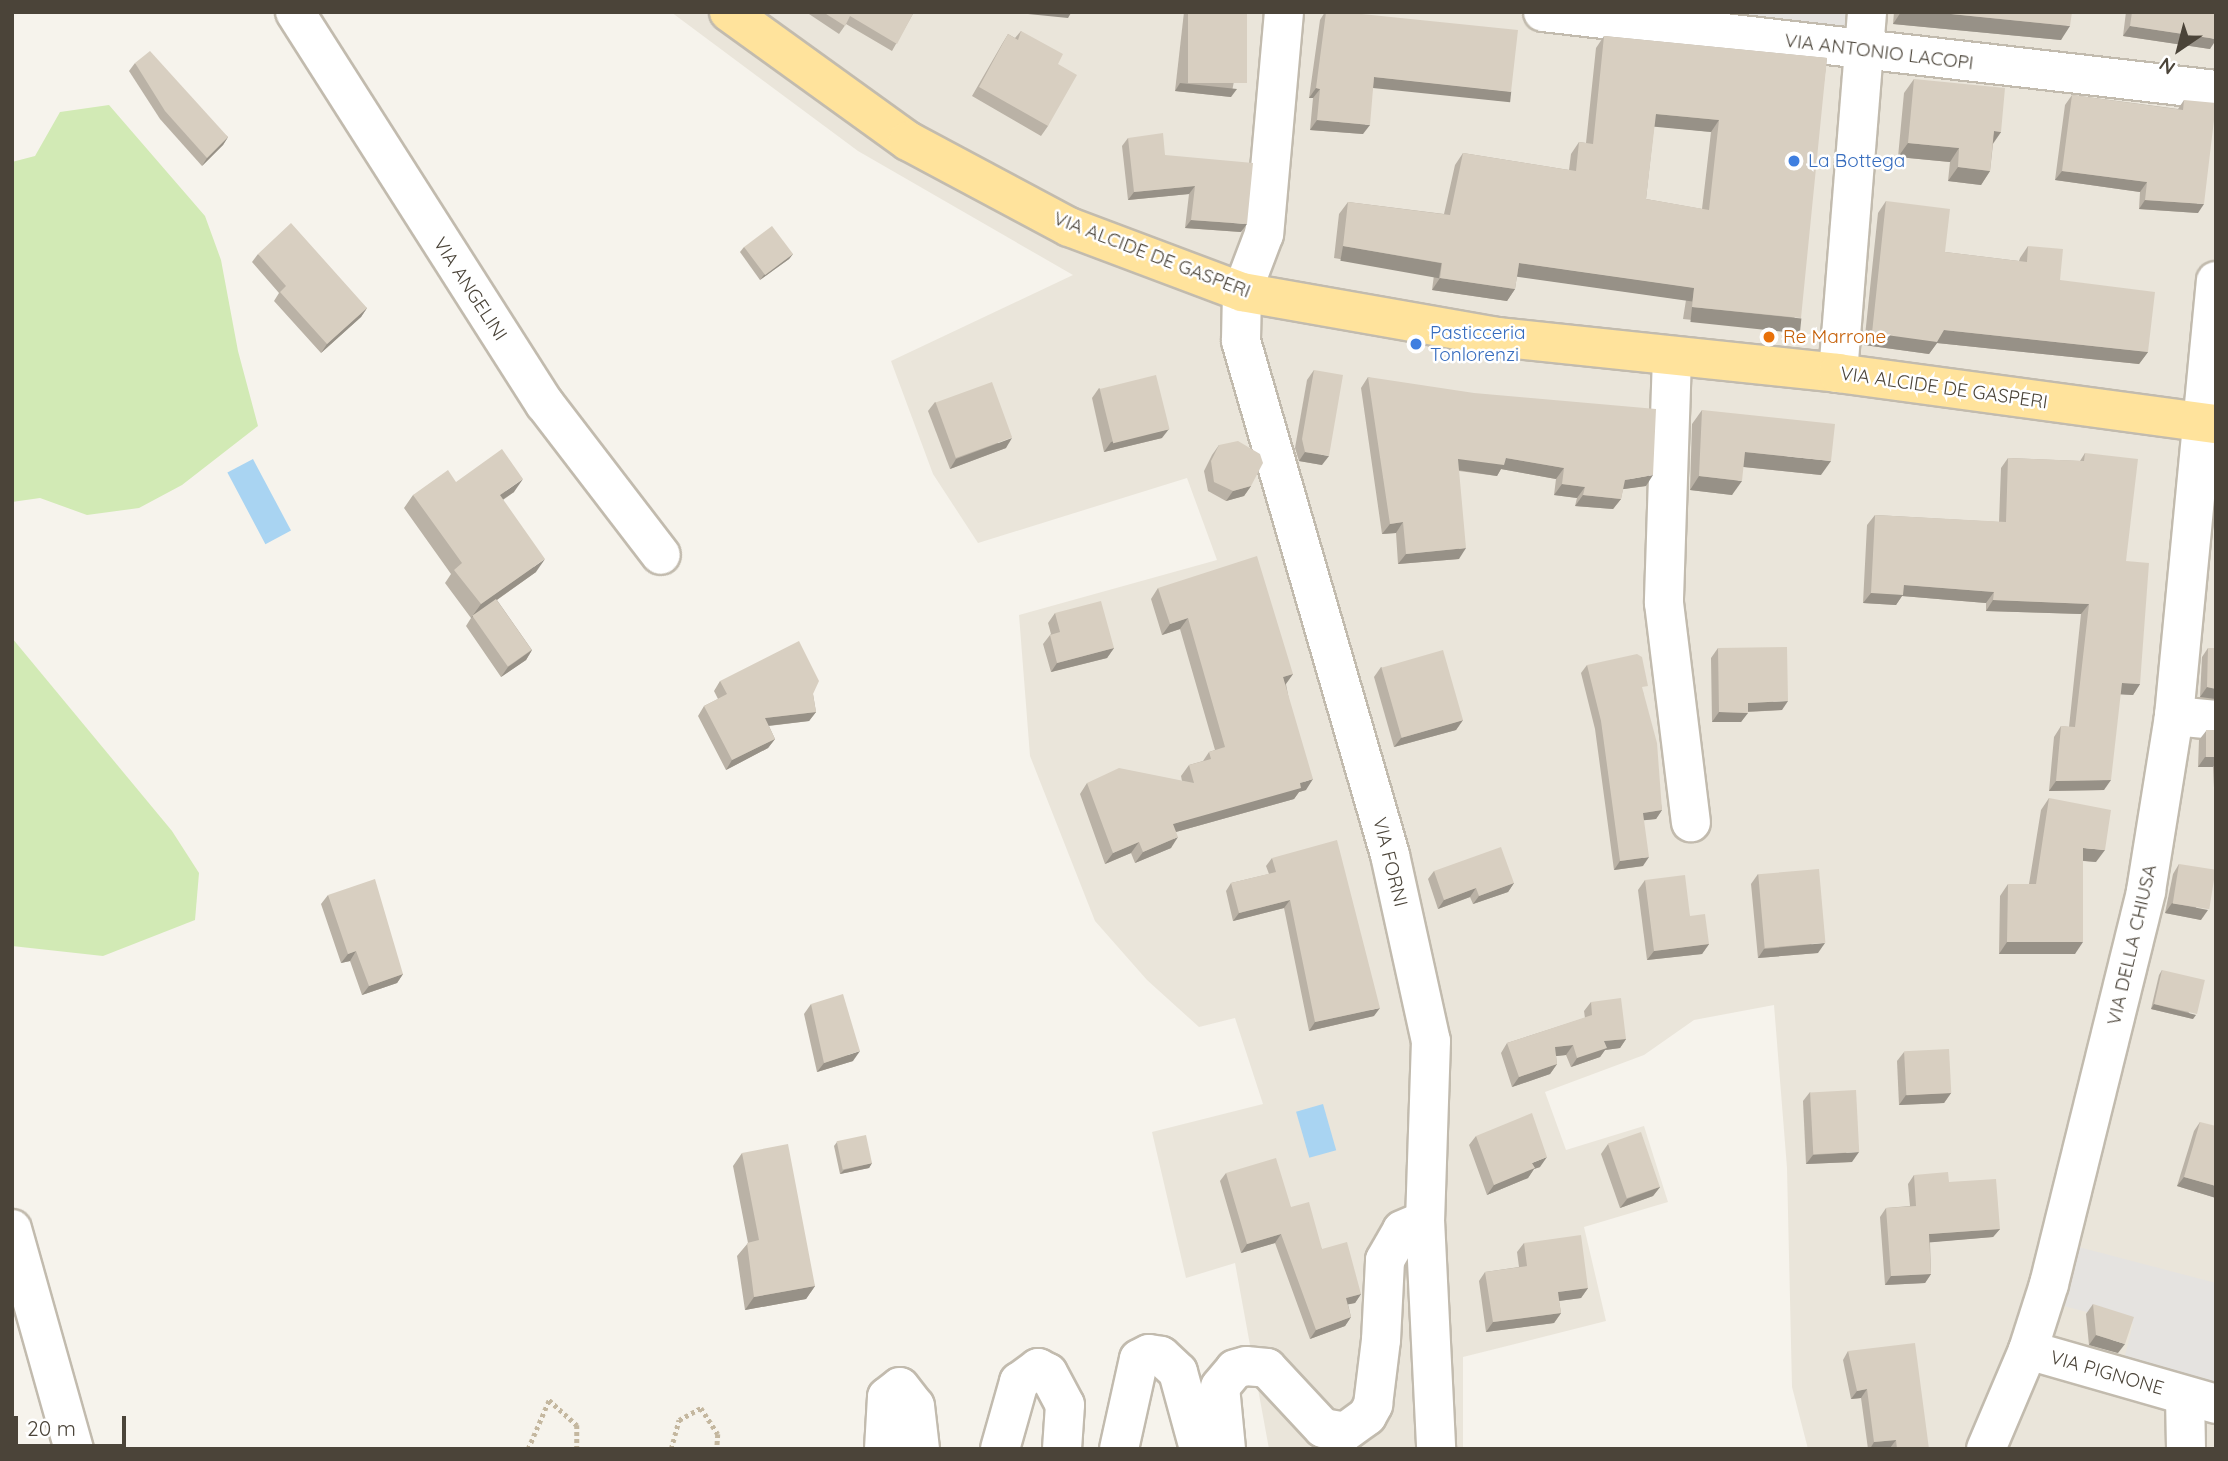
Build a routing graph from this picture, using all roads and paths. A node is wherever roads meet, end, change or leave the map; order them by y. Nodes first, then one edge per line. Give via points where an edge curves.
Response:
1 (295, 12) edge
2 (729, 12) edge
3 (1284, 12) edge
4 (1543, 12) edge
5 (1867, 12) edge
6 (1594, 15) edge
7 (1863, 51) junction
8 (2216, 90) edge
9 (2216, 281) edge
10 (1242, 292) junction
11 (1672, 357) junction
12 (1838, 373) junction
13 (2207, 424) edge
14 (661, 555) dead end
15 (2174, 716) junction
16 (2216, 720) edge
17 (1691, 822) dead end
18 (1425, 1220) junction
19 (12, 1229) edge
20 (2028, 1350) junction
21 (2200, 1400) edge
22 (74, 1449) edge
23 (528, 1449) edge
24 (577, 1449) edge
25 (671, 1449) edge
26 (717, 1449) edge
27 (884, 1449) edge
28 (920, 1449) edge
29 (1000, 1449) edge
30 (1062, 1449) edge
31 (1119, 1449) edge
32 (1199, 1449) edge
33 (1226, 1449) edge
34 (1436, 1449) edge
35 (1986, 1449) edge
36 (2186, 1449) edge

1 - 14 street, VIA ANGELINI via 545,404
2 - 10 main road, VIA ALCIDE DE GASPERI via 908,141 1069,227
3 - 10 street, VIA FORNI via 1264,234
4 - 6 street, VIA ANTONIO LACOPI
5 - 7 street
6 - 7 street, VIA ANTONIO LACOPI
7 - 8 street, VIA ANTONIO LACOPI
7 - 12 street
9 - 13 street, VIA DELLA CHIUSA
10 - 11 main road, VIA ALCIDE DE GASPERI via 1497,337
10 - 18 street, VIA FORNI via 1241,341 1390,855 1431,1041
11 - 12 main road, VIA ALCIDE DE GASPERI
11 - 17 street via 1664,603
12 - 13 main road, VIA ALCIDE DE GASPERI
13 - 15 street, VIA DELLA CHIUSA
15 - 16 street
15 - 20 street, VIA DELLA CHIUSA via 2146,891 2049,1284
18 - 33 street via 1402,1230 1385,1260 1381,1340 1373,1405 1367,1416 1345,1432 1323,1429 1267,1368 1246,1366 1235,1369 1220,1387
18 - 34 street, VIA FORNI
19 - 22 street
20 - 21 street, VIA PIGNONE
20 - 35 street, VIA DELLA CHIUSA
21 - 36 street, VIA PIGNONE
23 - 24 path via 549,1400 577,1425
25 - 26 path via 678,1419 701,1408 718,1434
27 - 28 street via 887,1396 900,1387 915,1406
29 - 30 street via 1019,1382 1038,1368 1055,1383 1065,1405
31 - 32 street via 1139,1359 1149,1354 1161,1356 1178,1372

